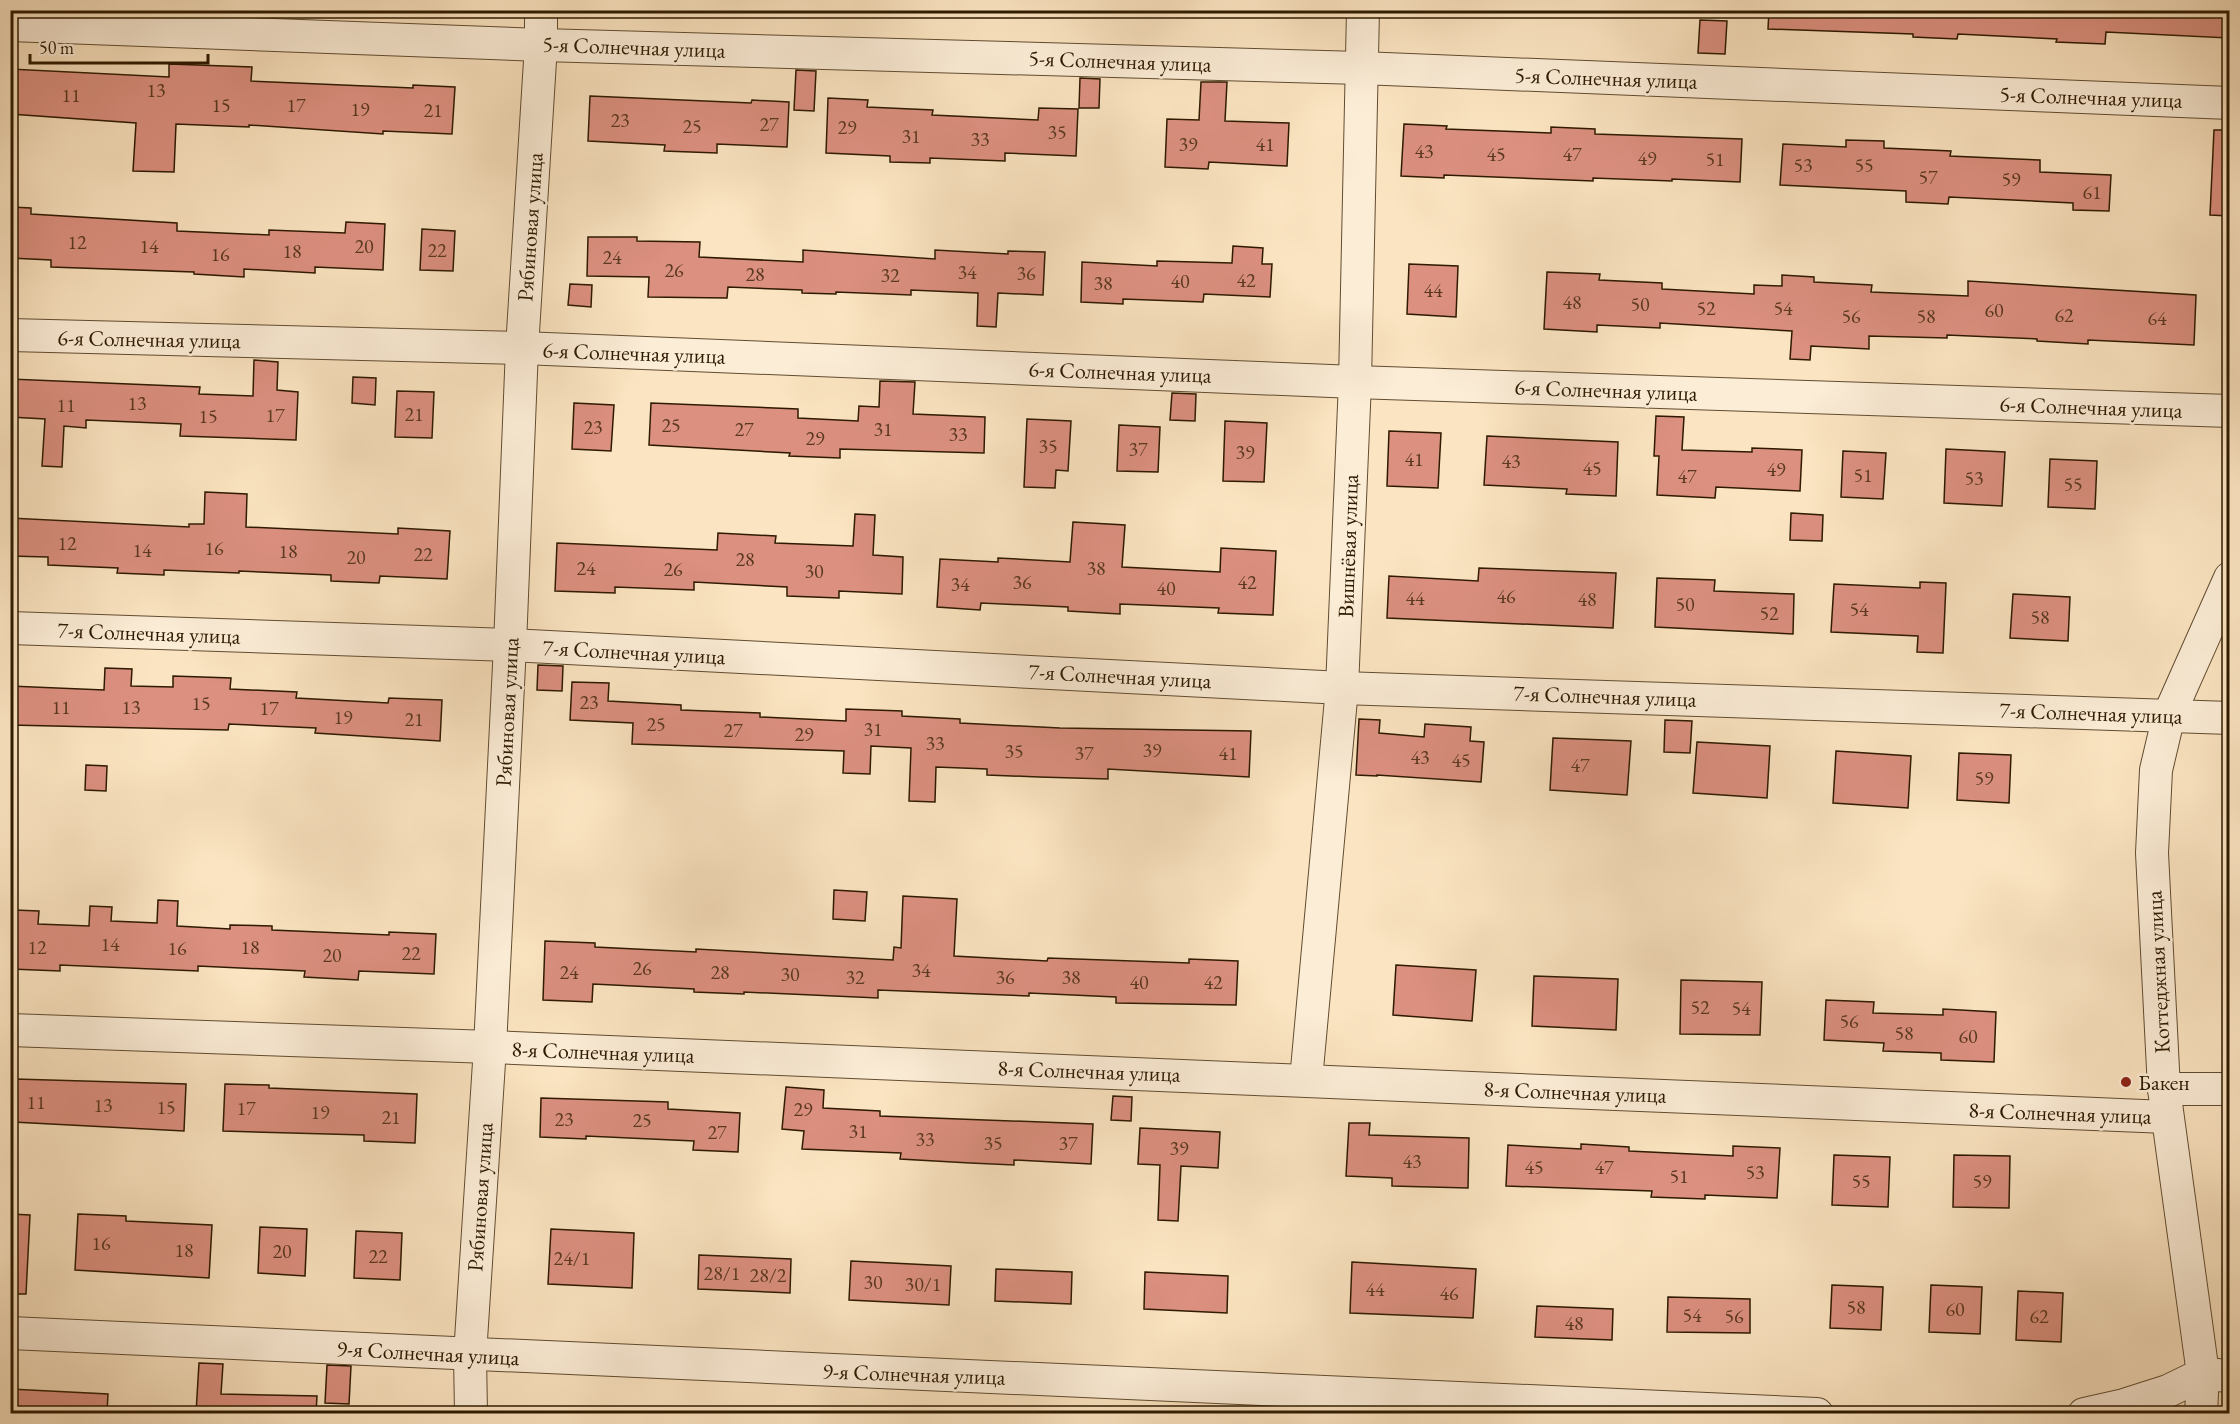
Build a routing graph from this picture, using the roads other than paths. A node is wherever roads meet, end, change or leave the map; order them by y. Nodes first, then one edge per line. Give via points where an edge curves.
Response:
1 (541, 10) edge
2 (1363, 10) edge
3 (10, 25) edge
4 (541, 45) junction
5 (1361, 68) junction
6 (2229, 103) edge
7 (10, 335) edge
8 (522, 348) junction
9 (1355, 382) junction
10 (2229, 411) edge
11 (2229, 578) edge
12 (10, 628) edge
13 (510, 645) junction
14 (1342, 688) junction
15 (2169, 715) junction
16 (2229, 718) edge
17 (10, 1030) edge
18 (490, 1047) junction
19 (1306, 1080) junction
20 (2229, 1089) edge
21 (2166, 1103) junction
22 (10, 1333) edge
23 (470, 1355) junction
24 (2216, 1375) edge
25 (1288, 1402) edge
26 (471, 1413) edge
27 (1817, 1413) edge
28 (2084, 1413) edge
29 (2201, 1413) edge

1 - 4 street, Рябиновая улица
2 - 5 street, Вишнёвая улица
3 - 4 street, 5-я Солнечная улица
4 - 5 street, 5-я Солнечная улица
4 - 8 street, Рябиновая улица
5 - 6 street, 5-я Солнечная улица
5 - 9 street, Вишнёвая улица
7 - 8 street, 6-я Солнечная улица
8 - 9 street, 6-я Солнечная улица
8 - 13 street, Рябиновая улица
9 - 10 street, 6-я Солнечная улица
9 - 14 street, Вишнёвая улица
11 - 15 street, Коттеджная улица
12 - 13 street, 7-я Солнечная улица
13 - 14 street, 7-я Солнечная улица
13 - 18 street, Рябиновая улица
14 - 15 street, 7-я Солнечная улица
14 - 19 street, Вишнёвая улица
15 - 16 street, 7-я Солнечная улица
15 - 21 street, Коттеджная улица via 2157,771 2152,853
17 - 18 street, 8-я Солнечная улица
18 - 19 street, 8-я Солнечная улица
18 - 23 street, Рябиновая улица
19 - 21 street, 8-я Солнечная улица
20 - 21 street, 8-я Солнечная улица
21 - 24 street, Коттеджная улица
22 - 23 street, 9-я Солнечная улица
23 - 25 street, 9-я Солнечная улица
23 - 26 street, Рябиновая улица
24 - 28 street via 2124,1405
24 - 29 street, Коттеджная улица
25 - 27 street, 9-я Солнечная улица

